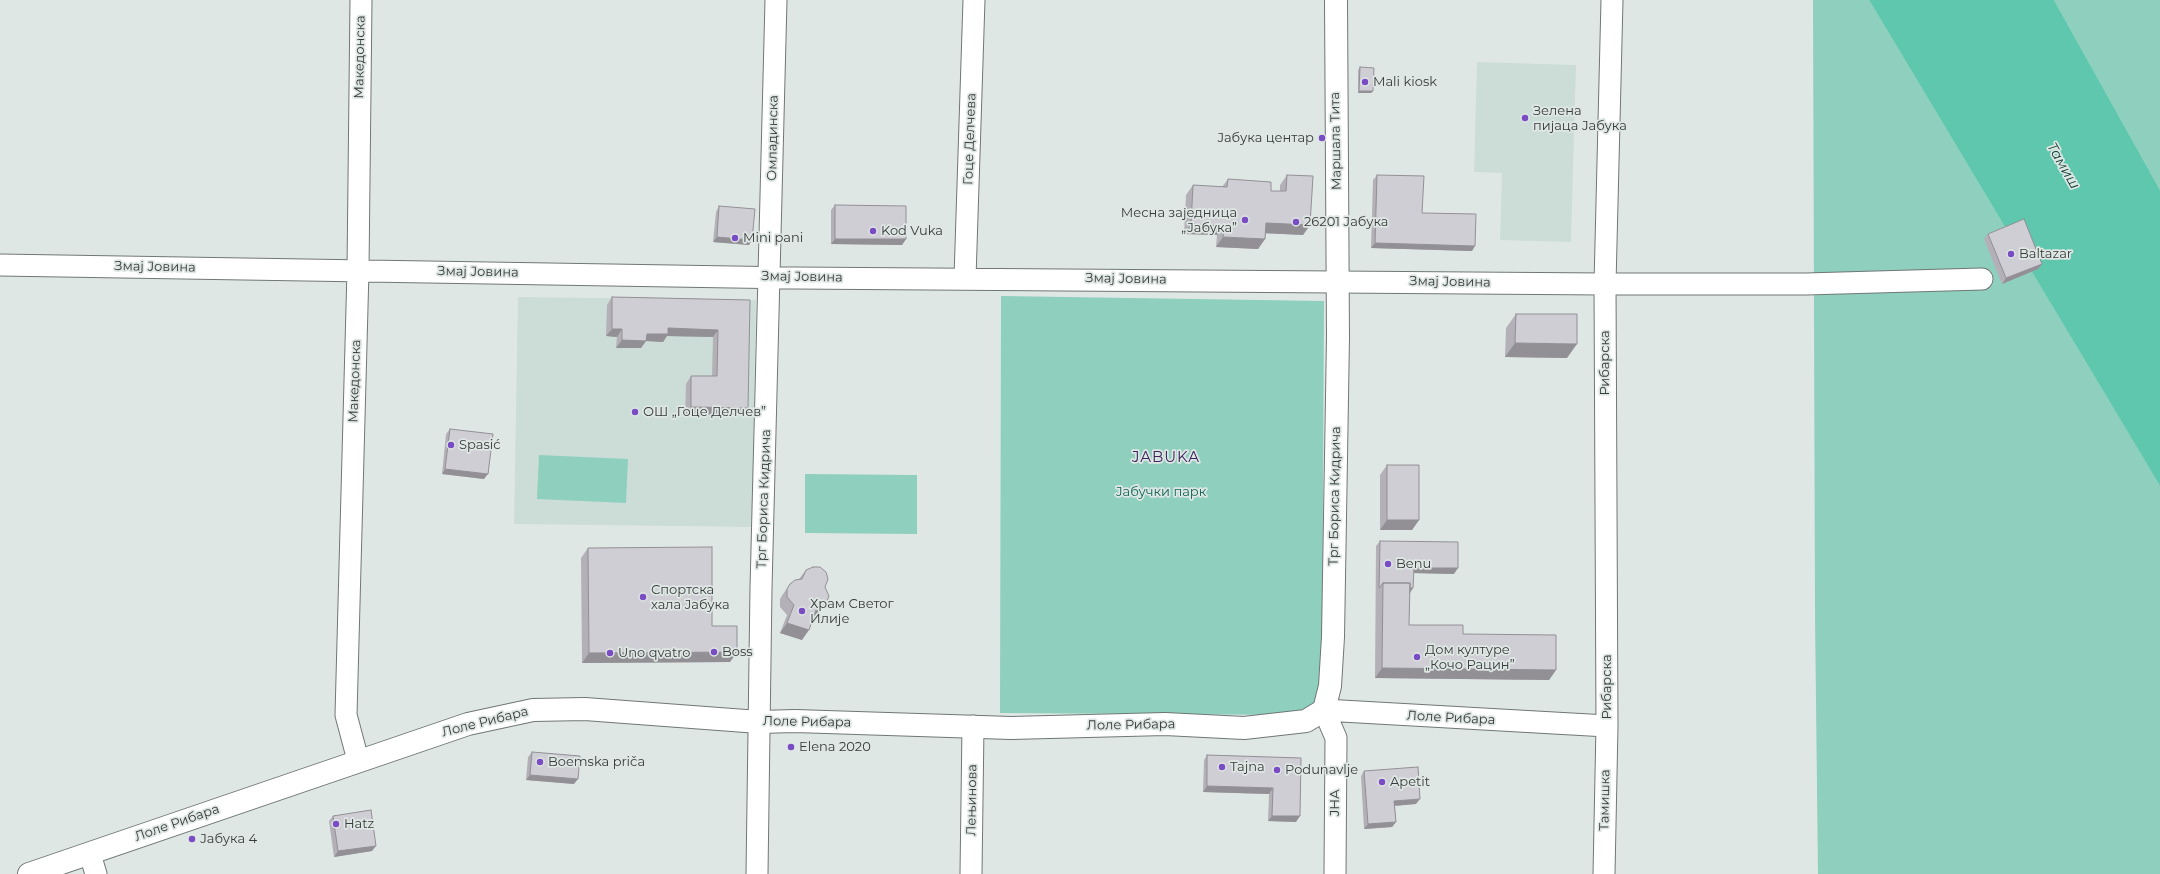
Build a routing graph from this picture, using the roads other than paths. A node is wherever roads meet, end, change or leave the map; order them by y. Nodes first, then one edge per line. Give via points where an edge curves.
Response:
1 (361, 0) edge
2 (776, 0) edge
3 (974, 0) edge
4 (1336, 0) edge
5 (1612, 0) edge
6 (0, 265) edge
7 (358, 270) junction
8 (770, 277) junction
9 (965, 278) junction
10 (1982, 279) dead end
11 (1339, 281) junction
12 (1605, 284) junction
13 (1324, 710) junction
14 (759, 722) junction
15 (973, 726) junction
16 (1607, 726) junction
17 (358, 760) junction
18 (93, 864) edge
19 (29, 874) edge
20 (757, 874) edge
21 (971, 874) edge
22 (1335, 874) edge
23 (1604, 874) edge

1 - 7 street, Македонска
2 - 8 street, Омладинска
3 - 9 street, Гоце Делчева
4 - 11 main road, Маршала Тита
5 - 12 street, Рибарска
6 - 7 street, Змај Јовина
7 - 8 street, Змај Јовина
7 - 17 street, Македонска via 346,715
8 - 9 street, Змај Јовина
8 - 14 street, Трг Бориса Кидрича
9 - 11 street, Змај Јовина
10 - 12 street, Змај Јовина via 1806,284
11 - 12 street, Змај Јовина
11 - 13 main road, Трг Бориса Кидрича via 1333,637 1330,686
12 - 16 street, Рибарска
13 - 15 main road, Лоле Рибара via 1306,721 1244,728 1165,724 1011,728
13 - 16 street, Лоле Рибара
13 - 22 street, ЈНА via 1336,738
14 - 15 main road, Лоле Рибара
14 - 17 main road, Лоле Рибара via 585,709 532,710 468,724
14 - 20 street, Трг Бориса Кидрича
15 - 21 street, Лењинова
16 - 23 street, Тамишка
17 - 18 main road, Лоле Рибара
18 - 19 main road, Лоле Рибара

